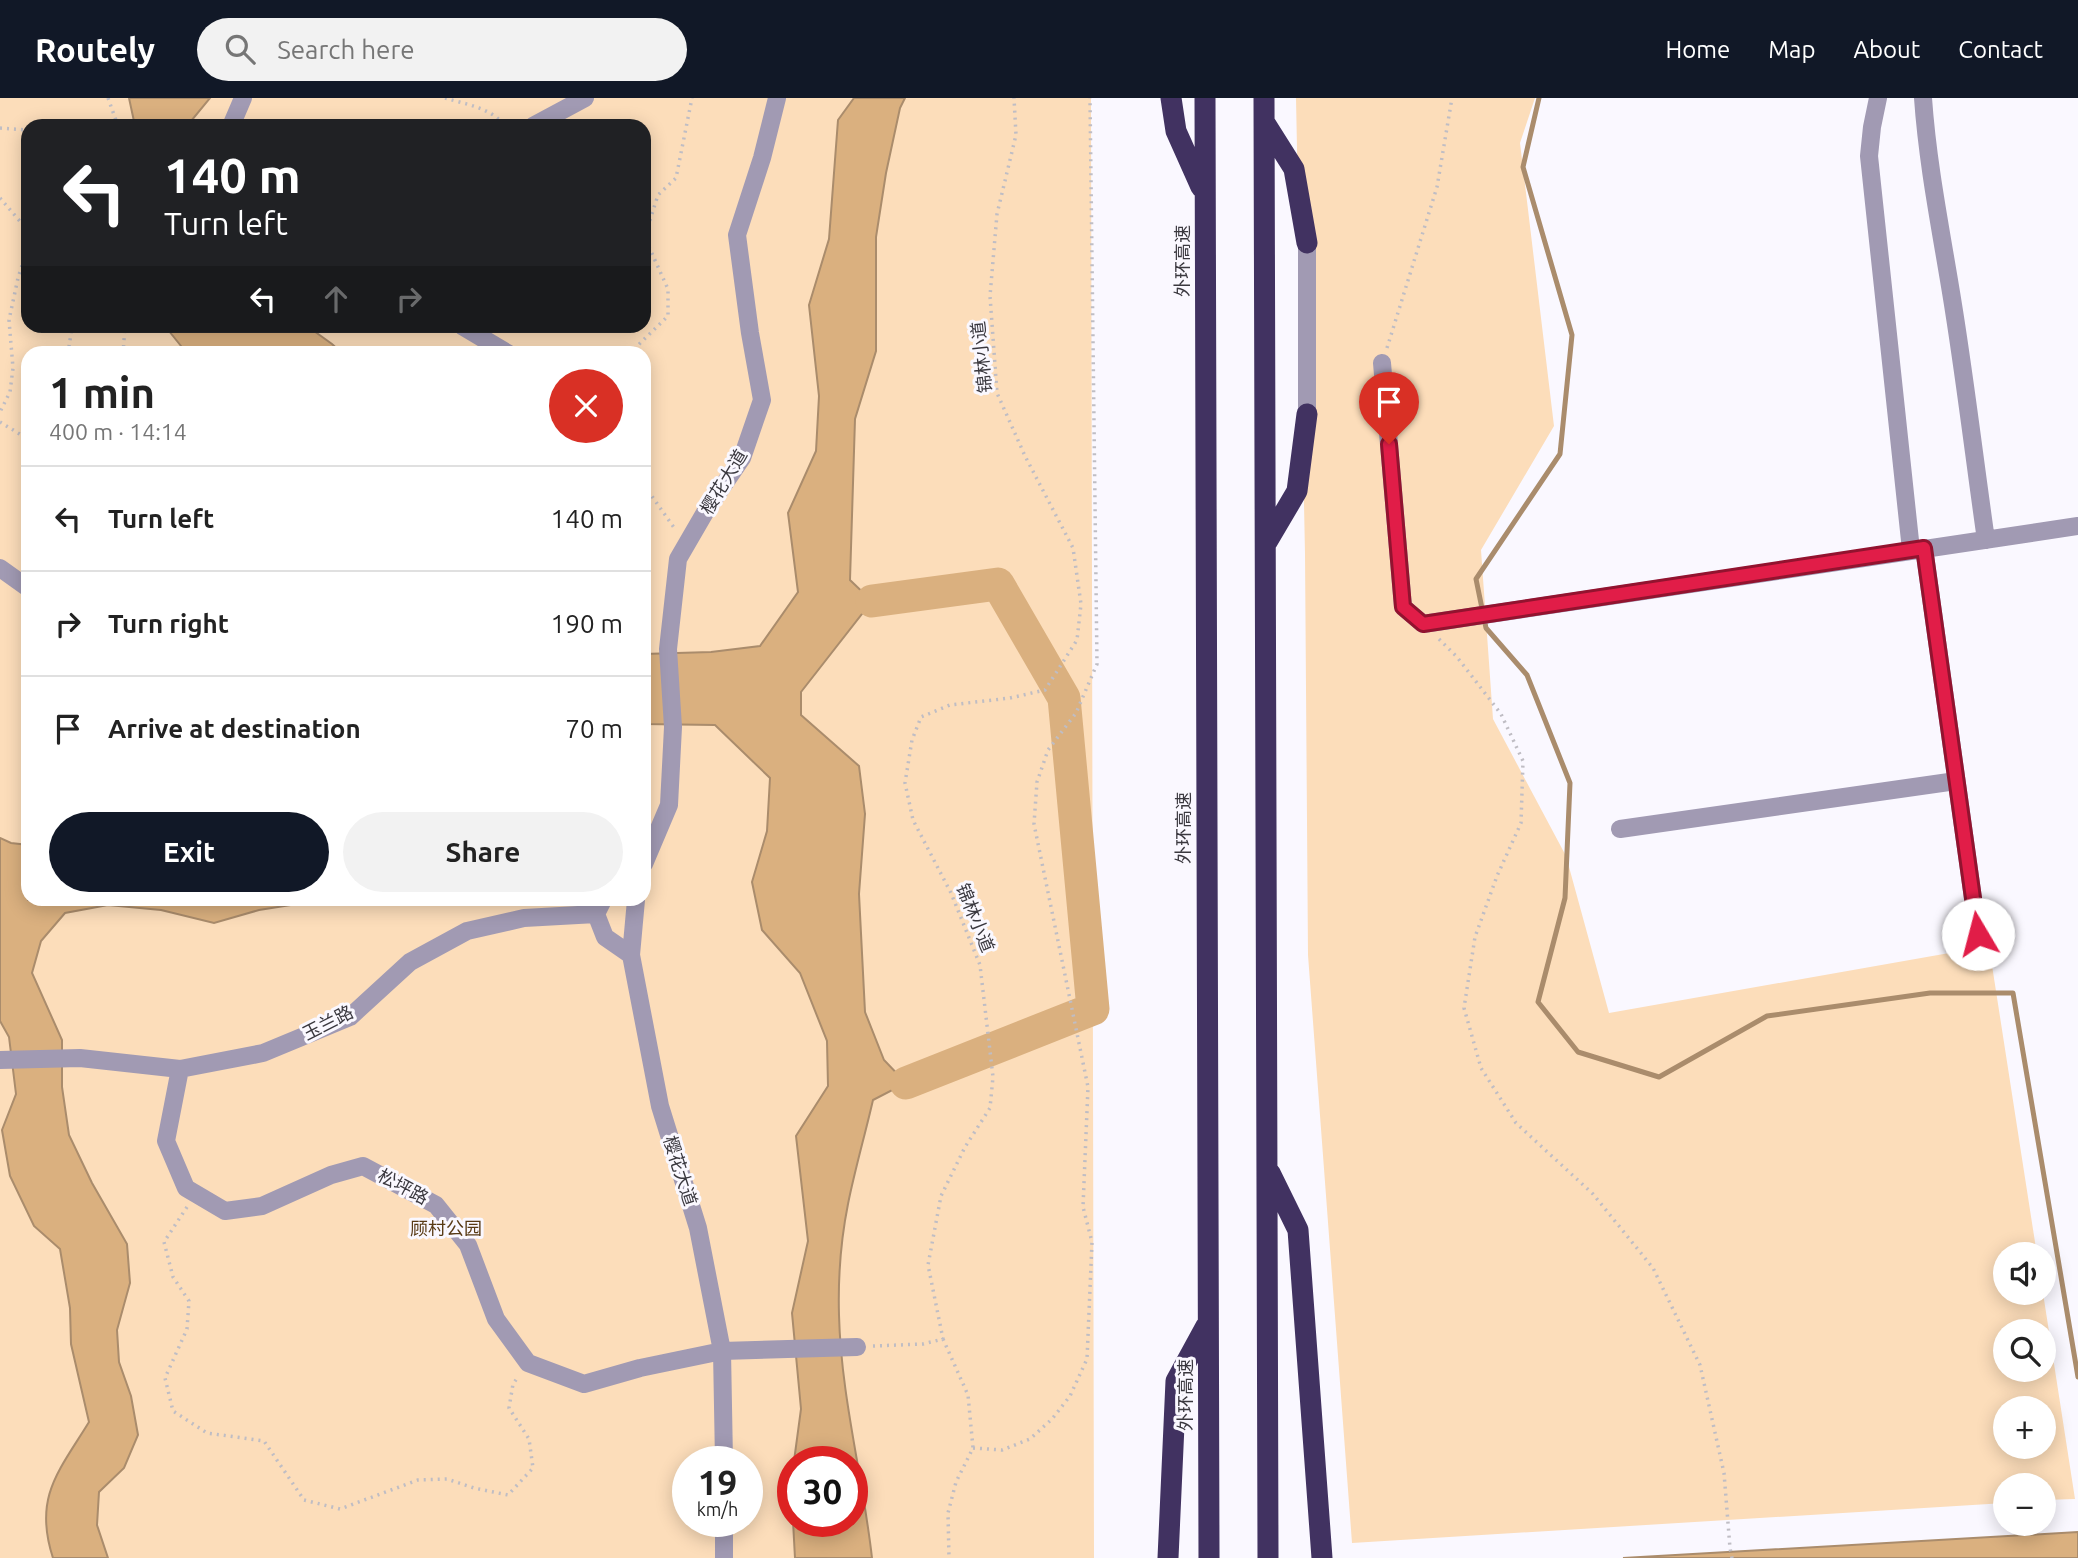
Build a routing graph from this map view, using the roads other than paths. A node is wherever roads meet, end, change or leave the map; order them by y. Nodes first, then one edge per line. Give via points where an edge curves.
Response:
1 (243, 98) edge
2 (585, 98) edge
3 (778, 98) edge
4 (1171, 98) edge
5 (1205, 98) edge
6 (1264, 98) edge
7 (1878, 98) edge
8 (1923, 98) edge
9 (234, 119) edge
10 (546, 119) edge
11 (1264, 121) junction
12 (1205, 195) junction
13 (1307, 243) joint
14 (474, 333) edge
15 (496, 346) edge
16 (1382, 363) road end
17 (1307, 414) joint
18 (2078, 526) edge
19 (1979, 541) junction
20 (1266, 544) junction
21 (1917, 549) junction
22 (0, 568) edge
23 (21, 583) edge
24 (1956, 781) junction
25 (1620, 829) dead end
26 (651, 847) edge
27 (635, 906) edge
28 (600, 907) edge
29 (1978, 934) dead end
30 (631, 955) junction
31 (0, 1060) edge
32 (180, 1069) junction
33 (1267, 1168) junction
34 (1208, 1322) junction
35 (857, 1347) road end
36 (722, 1351) junction
37 (724, 1446) edge
38 (724, 1537) edge
39 (1168, 1556) edge
40 (1268, 1557) edge
41 (724, 1558) edge
42 (1209, 1558) edge
43 (1322, 1558) edge

1 - 9 street
2 - 10 street
3 - 26 street, 樱花大道 via 737,235 762,400 742,458 678,559 668,649 673,727 669,805
4 - 12 highway via 1176,131
5 - 12 highway, 外环高速
6 - 11 highway
7 - 21 street via 1869,156
8 - 19 street via 1937,221 1954,309
11 - 13 highway via 1294,169
11 - 20 highway
12 - 34 highway, 外环高速
13 - 17 street
14 - 15 street
16 - 21 street via 1403,607 1423,624
17 - 20 highway via 1297,491
18 - 19 street
19 - 21 street
20 - 33 highway
21 - 24 street
22 - 23 street
24 - 25 street
24 - 29 street
27 - 30 street, 樱花大道
28 - 30 street via 605,937
28 - 32 street, 玉兰路 via 467,931 410,962 349,1017 263,1053
30 - 36 street, 樱花大道 via 660,1106 698,1228
31 - 32 street, 玉兰路 via 80,1058
32 - 36 street, 松坪路 via 166,1141 186,1188 225,1211 262,1206 363,1166 436,1205 468,1245 496,1319 528,1363 584,1384
33 - 40 highway
33 - 43 highway via 1298,1230
34 - 39 highway via 1176,1381
34 - 42 highway, 外环高速
35 - 36 street
36 - 37 street, 樱花大道
38 - 41 street

